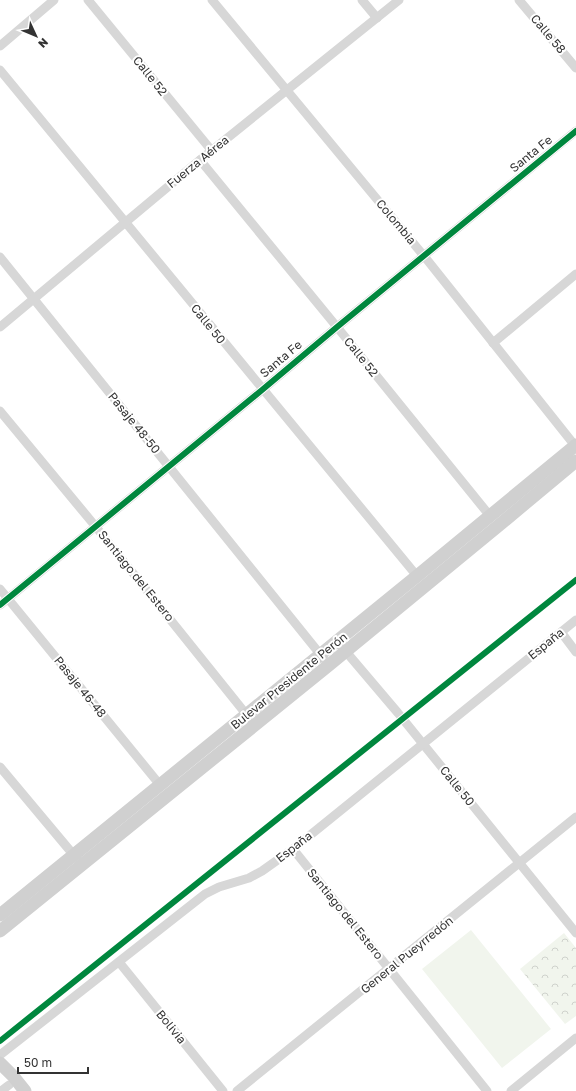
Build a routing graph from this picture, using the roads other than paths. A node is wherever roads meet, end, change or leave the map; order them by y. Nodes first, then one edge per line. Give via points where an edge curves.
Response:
1 (54, 0) edge
2 (88, 0) edge
3 (212, 0) edge
4 (362, 0) edge
5 (399, 0) edge
6 (519, 0) edge
7 (377, 18) junction
8 (0, 46) edge
9 (576, 68) edge
10 (0, 70) edge
11 (287, 91) junction
12 (576, 131) edge
13 (212, 151) junction
14 (200, 160) junction
15 (126, 222) junction
16 (424, 256) junction
17 (0, 257) edge
18 (576, 274) edge
19 (34, 299) junction
20 (0, 327) edge
21 (337, 327) junction
22 (493, 343) junction
23 (262, 390) junction
24 (0, 411) edge
25 (576, 446) edge
26 (576, 461) edge
27 (169, 466) junction
28 (490, 516) junction
29 (96, 527) junction
30 (417, 576) junction
31 (0, 589) edge
32 (8, 598) junction
33 (0, 605) edge
34 (576, 620) edge
35 (560, 632) junction
36 (341, 646) junction
37 (576, 652) edge
38 (325, 660) junction
39 (251, 720) junction
40 (423, 744) junction
41 (0, 767) edge
42 (160, 785) junction
43 (576, 817) edge
44 (293, 849) junction
45 (73, 855) junction
46 (520, 864) junction
47 (82, 865) junction
48 (0, 915) edge
49 (0, 931) edge
50 (576, 933) edge
51 (119, 962) junction
52 (389, 969) junction
53 (576, 1038) edge
54 (0, 1055) edge
55 (0, 1063) edge
56 (0, 1067) edge
57 (8, 1089) edge
58 (25, 1091) edge
59 (223, 1091) edge
60 (237, 1091) edge
61 (487, 1091) edge
62 (511, 1091) edge

1 - 8 street
2 - 13 street, Calle 52
3 - 11 street, Colombia
4 - 7 street
5 - 7 street, Fuerza Aérea
6 - 9 street, Calle 58
7 - 11 street, Fuerza Aérea
10 - 15 street, Calle 50
11 - 13 street, Fuerza Aérea
11 - 16 street, Colombia
12 - 16 street, Santa Fe
13 - 14 street, Fuerza Aérea
14 - 15 street, Fuerza Aérea
14 - 21 street, Calle 52
15 - 19 street, Fuerza Aérea
15 - 23 street, Calle 50
16 - 21 street, Santa Fe
16 - 22 street, Colombia
17 - 19 street, Pasaje 48-50
18 - 22 street
19 - 20 street, Fuerza Aérea
19 - 27 street, Pasaje 48-50
21 - 23 street, Santa Fe
21 - 28 street, Calle 52
22 - 25 street, Colombia
23 - 27 street, Santa Fe
23 - 30 street, Calle 50
24 - 29 street, Santiago del Estero
25 - 28 main road, Bulevar Presidente Perón
26 - 36 main road, Bulevar Presidente Perón via 498,526
27 - 29 street, Santa Fe
27 - 38 street, Pasaje 48-50
28 - 30 main road, Bulevar Presidente Perón
29 - 32 street, Santa Fe
29 - 39 street, Santiago del Estero
30 - 36 main road, Bulevar Presidente Perón
31 - 32 street, Pasaje 46-48
32 - 33 street, Santa Fe
32 - 42 street, Pasaje 46-48
34 - 35 street, España
35 - 37 street
35 - 40 street, España
36 - 38 main road, Bulevar Presidente Perón
36 - 40 street, Calle 50
38 - 39 main road, Bulevar Presidente Perón
39 - 42 main road, Bulevar Presidente Perón
39 - 47 main road, Bulevar Presidente Perón
40 - 44 street, España
40 - 46 street, Calle 50
41 - 45 street
42 - 45 main road, Bulevar Presidente Perón
43 - 46 street, General Pueyrredón
44 - 51 street, España via 262,872 205,894
44 - 52 street, Santiago del Estero
45 - 47 street
45 - 48 main road, Bulevar Presidente Perón
46 - 50 street, Calle 50
46 - 52 street, General Pueyrredón
47 - 49 main road, Bulevar Presidente Perón
51 - 54 street, España
51 - 59 street, Bolivia
52 - 60 street, General Pueyrredón
52 - 61 street, Santiago del Estero
53 - 62 street
55 - 58 main road
56 - 57 main road

